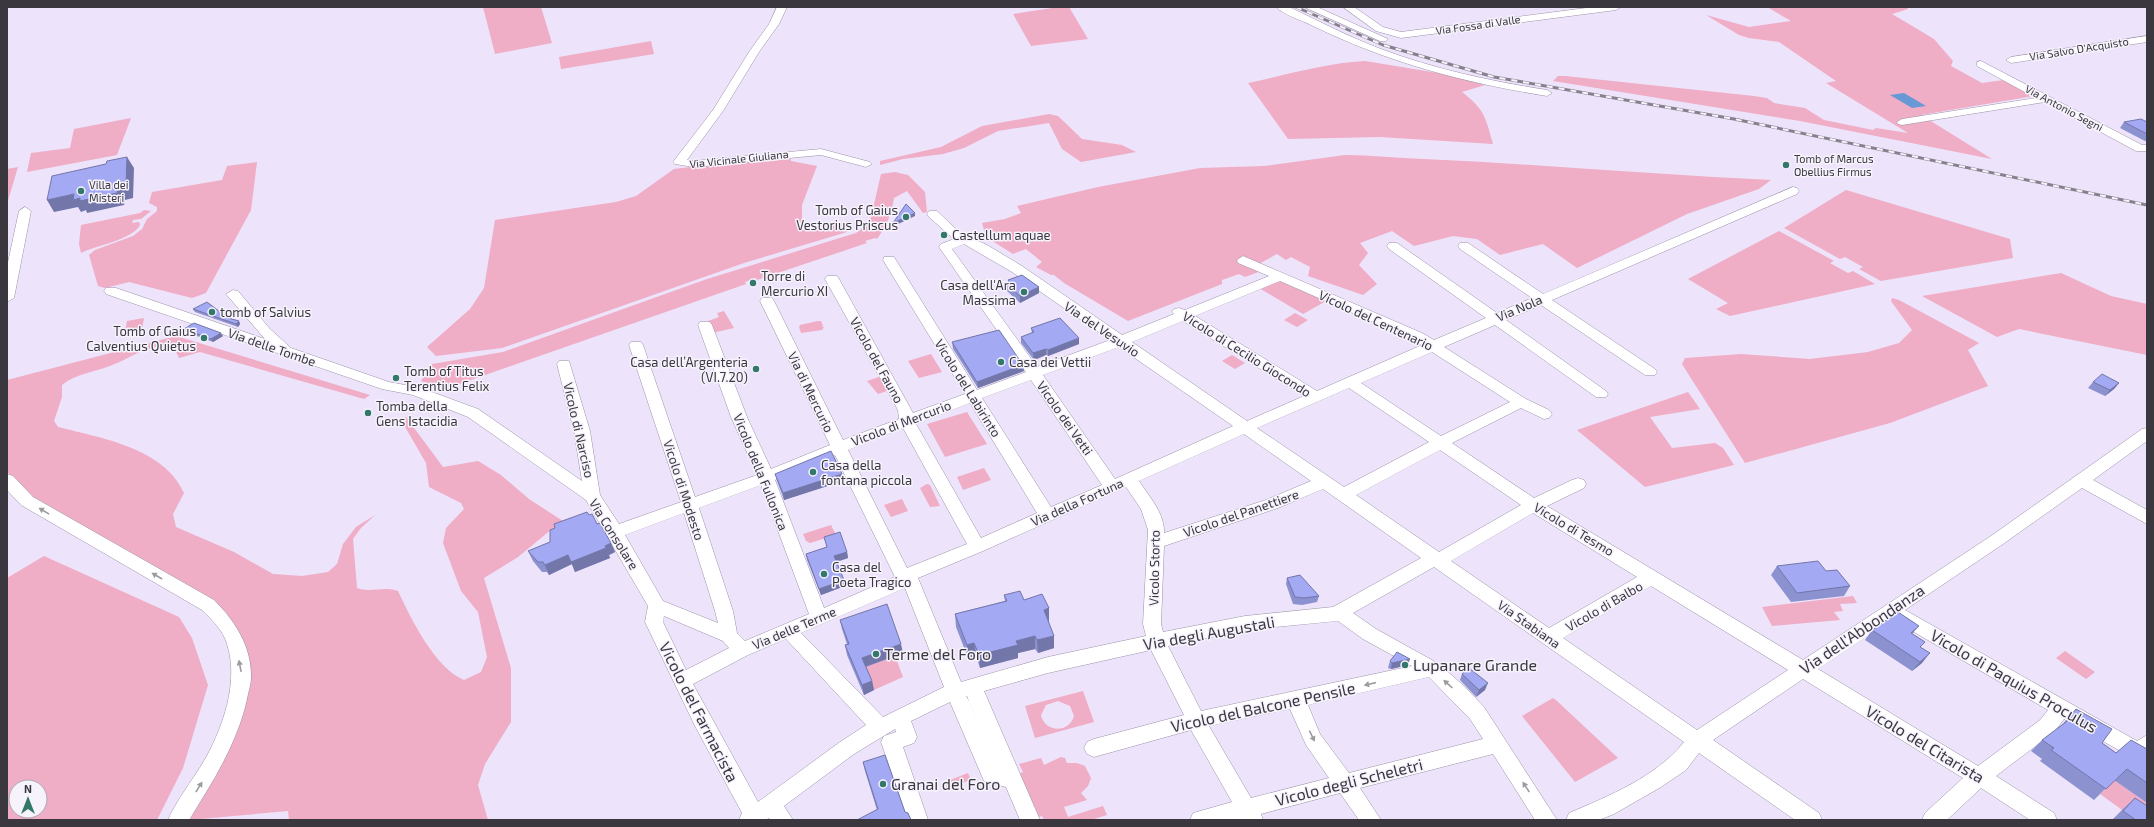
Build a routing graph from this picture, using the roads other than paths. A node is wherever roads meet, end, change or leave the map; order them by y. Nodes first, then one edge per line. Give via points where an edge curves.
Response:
1 (782, 7) edge
2 (1282, 7) edge
3 (1309, 7) edge
4 (1348, 7) edge
5 (1616, 7) edge
6 (1401, 35) junction
7 (2147, 39) edge
8 (2011, 60) dead end
9 (1981, 64) dead end
10 (1547, 93) dead end
11 (2047, 99) junction
12 (1902, 122) dead end
13 (2147, 148) edge
14 (866, 164) dead end
15 (1793, 191) dead end
16 (25, 211) dead end
17 (932, 214) dead end
18 (959, 238) junction
19 (1393, 246) dead end
20 (1464, 246) dead end
21 (889, 260) dead end
22 (1243, 260) dead end
23 (1280, 276) junction
24 (832, 279) dead end
25 (111, 291) dead end
26 (233, 294) dead end
27 (7, 298) edge
28 (1542, 298) junction
29 (767, 300) dead end
30 (1181, 313) junction
31 (1494, 318) junction
32 (705, 325) dead end
33 (1121, 341) junction
34 (636, 345) dead end
35 (1433, 345) junction
36 (289, 353) junction
37 (564, 364) dead end
38 (1650, 372) dead end
39 (1034, 373) junction
40 (1350, 382) junction
41 (1601, 394) dead end
42 (973, 396) junction
43 (1316, 397) junction
44 (435, 398) joint
45 (1521, 402) junction
46 (1544, 414) dead end
47 (908, 421) junction
48 (2147, 426) edge
49 (1246, 427) junction
50 (1440, 443) junction
51 (839, 448) junction
52 (766, 478) junction
53 (1129, 478) junction
54 (7, 480) edge
55 (2081, 480) junction
56 (1324, 482) junction
57 (1578, 484) dead end
58 (1111, 486) junction
59 (592, 496) junction
60 (1344, 496) junction
61 (690, 505) junction
62 (1533, 505) junction
63 (1047, 515) junction
64 (2147, 518) edge
65 (615, 532) junction
66 (1157, 542) junction
67 (977, 547) junction
68 (1435, 559) junction
69 (902, 573) junction
70 (1652, 577) junction
71 (657, 606) junction
72 (1891, 610) junction
73 (1340, 612) junction
74 (819, 618) junction
75 (790, 629) junction
76 (729, 636) junction
77 (1552, 636) junction
78 (1156, 641) junction
79 (742, 650) junction
80 (1419, 668) junction
81 (1802, 669) junction
82 (682, 681) junction
83 (964, 688) junction
84 (1296, 700) junction
85 (2061, 708) junction
86 (900, 717) junction
87 (1196, 720) junction
88 (880, 727) junction
89 (1698, 740) junction
90 (1498, 744) junction
91 (1094, 748) dead end
92 (2142, 748) edge
93 (1980, 776) junction
94 (1344, 784) junction
95 (1250, 814) edge
96 (764, 815) edge
97 (178, 820) edge
98 (918, 820) edge
99 (1030, 820) edge
100 (1200, 820) edge
101 (1371, 820) edge
102 (1547, 820) edge
103 (1576, 820) edge
104 (1812, 820) edge
105 (1932, 820) edge
106 (2048, 820) edge

1 - 14 street, Via Vicinale Giuliana via 774,24 718,111 679,162 694,164 821,152
2 - 10 street via 1353,42 1405,60 1477,81
3 - 6 street via 1388,41 1401,41
4 - 6 street, Via Fossa di Valle via 1375,27
5 - 6 street, Via Fossa di Valle
7 - 8 street, Via Salvo D'Acquisto
9 - 11 street, Via Antonio Segni
11 - 12 street
11 - 13 street, Via Antonio Segni via 2140,149
15 - 28 street, Via Nola
16 - 27 street
17 - 18 street
18 - 33 street, Via del Vesuvio via 983,248 1010,265
18 - 39 street, Vicolo dei Vetti via 946,247
19 - 31 street
20 - 28 street
21 - 42 street, Vicolo del Labirinto
22 - 23 street, Vicolo del Centenario
23 - 30 street, Vicolo di Mercurio
23 - 35 street, Vicolo del Centenario
24 - 47 street, Vicolo del Fauno via 874,352 905,410
25 - 36 street, Via delle Tombe
26 - 36 street via 265,332
28 - 31 street, Via Nola
28 - 38 street
29 - 51 street, Via di Mercurio
30 - 33 street, Vicolo di Mercurio
30 - 43 street, Vicolo di Cecilio Giocondo
31 - 35 street, Via Nola
31 - 41 street
32 - 52 street, Vicolo della Fullonica via 739,417
33 - 39 street, Vicolo di Mercurio
33 - 49 street, Via del Vesuvio
34 - 61 street, Vicolo di Modesto
35 - 40 street, Via Nola
35 - 45 street, Vicolo del Centenario
36 - 44 street, Via delle Tombe via 387,386 416,391
37 - 59 street, Vicolo di Narciso via 582,431
39 - 42 street, Vicolo di Mercurio
39 - 58 street, Vicolo dei Vetti
40 - 43 street, Via Nola
40 - 50 street, Vicolo di Tesmo
42 - 47 street, Vicolo di Mercurio
42 - 63 street, Vicolo del Labirinto
43 - 49 street, Via Nola
44 - 59 street, Via Consolare via 473,413
45 - 46 street, Vicolo del Centenario
45 - 50 street
47 - 51 street, Vicolo di Mercurio
47 - 67 street, Vicolo del Fauno
48 - 55 street, Via dell'Abbondanza
49 - 53 street, Via della Fortuna
49 - 56 street, Via Stabiana
50 - 60 street
50 - 62 street, Vicolo di Tesmo
51 - 52 street, Vicolo di Mercurio
51 - 69 street, Via di Mercurio
52 - 61 street, Vicolo di Mercurio
52 - 74 street, Vicolo della Fullonica
53 - 58 street, Via della Fortuna
53 - 66 street, Vicolo Storto via 1154,517
97 -> 54 street via 219,753 232,722 242,678 236,644 224,621 208,605 27,501
55 - 64 street
55 - 72 street, Via dell'Abbondanza
56 - 60 street, Via Stabiana
56 - 66 street, Vicolo del Panettiere via 1279,502
57 - 62 street, Via degli Augustali
58 - 63 street, Via della Fortuna
59 - 65 street, Via Consolare
60 - 68 street, Via Stabiana
61 - 65 street, Vicolo di Mercurio
61 - 76 street, Vicolo di Modesto via 724,612
62 - 68 street, Via degli Augustali via 1444,557
62 - 70 street, Vicolo di Tesmo
63 - 67 street, Via della Fortuna
65 - 71 street, Via Consolare
66 - 78 street, Vicolo Storto via 1152,624
67 - 69 street, Via della Fortuna via 914,572
68 - 73 street, Via degli Augustali
68 - 77 street, Via Stabiana
69 - 74 street, Via delle Terme
69 - 83 street, Via di Mercurio via 915,590
70 - 77 street, Vicolo di Balbo
70 - 81 street, Vicolo di Tesmo
71 - 76 street
71 - 82 street, Vicolo del Farmacista via 654,622
72 - 81 street, Via dell'Abbondanza
72 - 85 street, Vicolo di Paquius Proculus
73 - 78 street, Via degli Augustali via 1315,617 1245,623
73 - 80 street
74 - 75 street, Via delle Terme
75 - 79 street, Via delle Terme
75 - 88 street
76 - 79 street
77 - 89 street, Via Stabiana
78 - 83 street, Via degli Augustali via 1048,665
78 - 87 street, Vicolo Storto
79 - 82 street, Via delle Terme
80 -> 84 street, Vicolo del Balcone Pensile
90 -> 80 street via 1477,713
81 - 89 street, Via dell'Abbondanza
81 - 93 street, Vicolo del Citarista
82 - 96 street, Vicolo del Farmacista via 733,780
83 - 86 street, Via degli Augustali
83 - 99 street, Via di Mercurio via 1013,780
84 - 87 street, Vicolo del Balcone Pensile
84 -> 94 street via 1313,739
85 - 92 street, Vicolo di Paquius Proculus
85 - 93 street via 2047,726
86 - 88 street, Via degli Augustali
86 - 98 street via 907,736 891,742
87 - 91 street, Vicolo del Balcone Pensile
87 - 95 street, Vicolo Storto
88 - 96 street, Via degli Augustali via 847,748
89 - 103 street, Via dell'Abbondanza via 1679,764 1660,777 1607,807
89 - 104 street, Via Stabiana
90 - 94 street, Vicolo degli Scheletri
102 -> 90 street
93 - 105 street
93 - 106 street, Vicolo del Citarista
94 - 95 street, Vicolo degli Scheletri
94 - 101 street
95 - 100 street, Vicolo degli Scheletri

